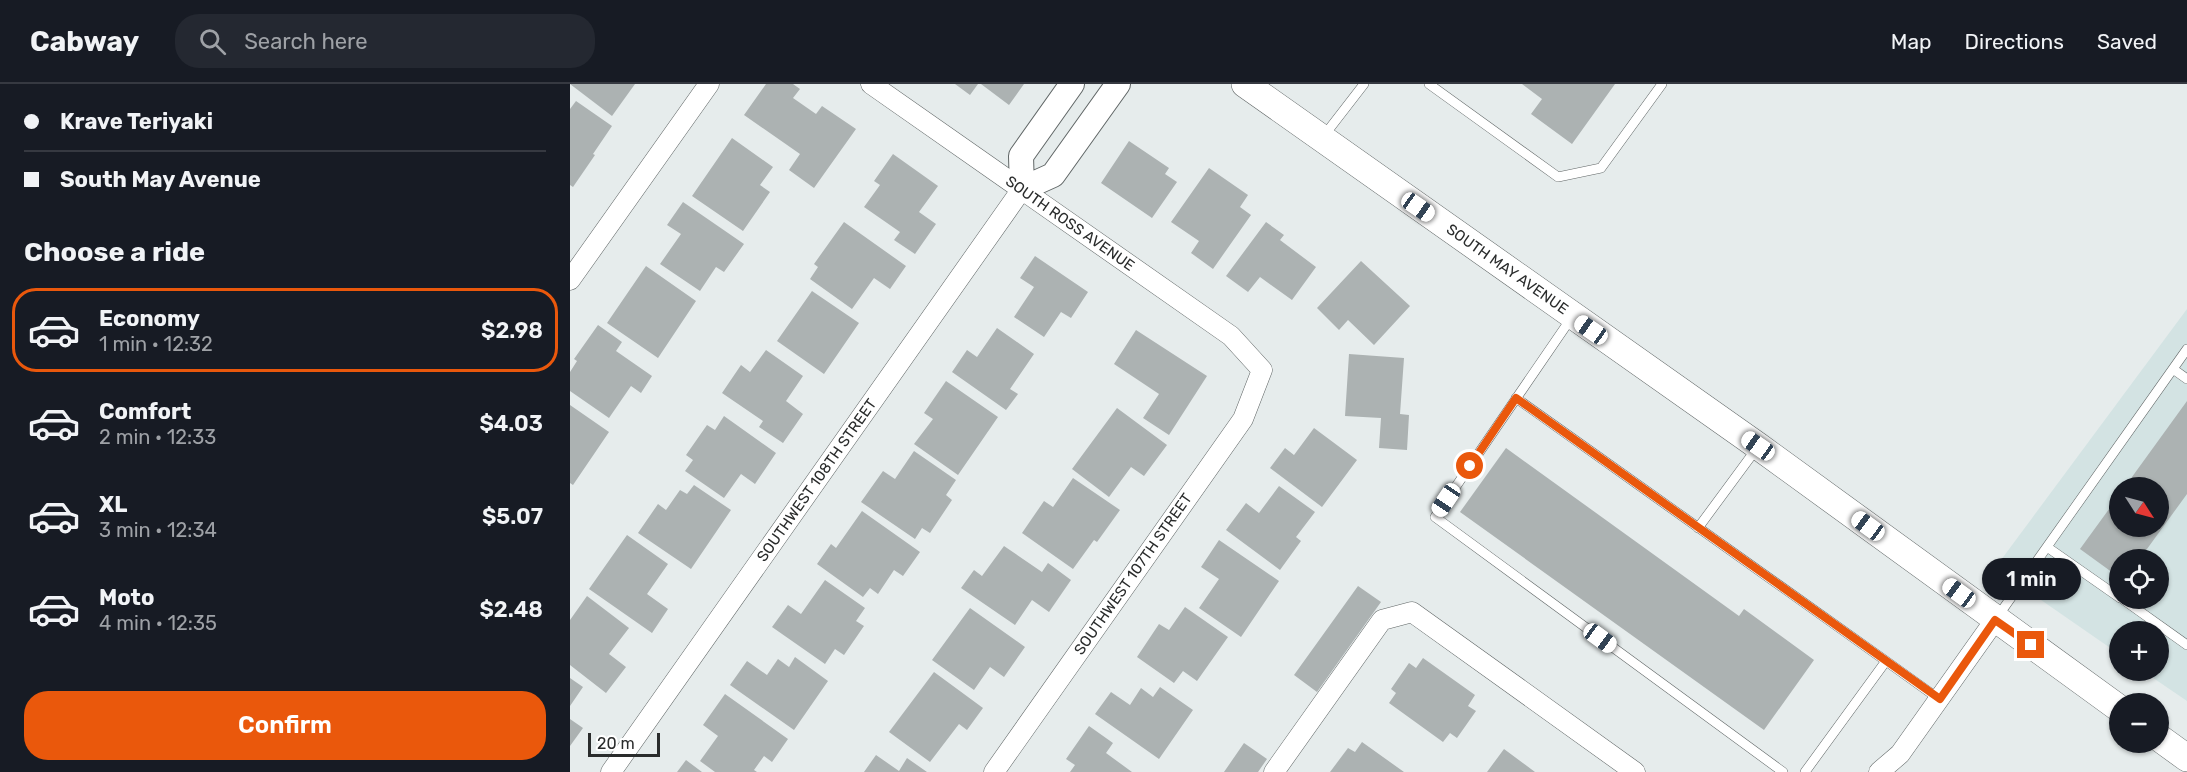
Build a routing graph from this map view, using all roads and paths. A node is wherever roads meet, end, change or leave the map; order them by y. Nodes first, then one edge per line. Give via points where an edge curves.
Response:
1 (709, 84) edge
2 (871, 84) edge
3 (1072, 84) edge
4 (1118, 84) edge
5 (1245, 84) edge
6 (1364, 84) edge
7 (1429, 84) edge
8 (1662, 84) edge
9 (1322, 139) junction
10 (1022, 189) junction
11 (570, 280) edge
12 (1572, 317) junction
13 (2187, 349) edge
14 (2173, 369) junction
15 (1262, 370) joint
16 (2187, 379) edge
17 (1516, 398) junction
18 (1758, 446) junction
19 (1698, 528) junction
20 (2047, 547) junction
21 (2109, 590) edge
22 (2136, 609) edge
23 (1995, 620) junction
24 (2187, 645) edge
25 (1886, 662) junction
26 (1940, 699) junction
27 (2109, 701) edge
28 (2169, 745) edge
29 (2187, 758) edge
30 (1897, 763) edge
31 (611, 772) edge
32 (994, 772) edge
33 (1274, 772) edge
34 (1635, 772) edge
35 (1783, 772) edge
36 (1805, 772) edge
37 (1879, 772) edge

1 - 11 street
2 - 10 street, SOUTH ROSS AVENUE
3 - 10 street via 1021,156
4 - 10 street via 1053,175
5 - 9 main road, SOUTH MAY AVENUE
6 - 9 lane
7 - 8 lane via 1558,177 1601,168
9 - 12 main road, SOUTH MAY AVENUE
10 - 15 street, SOUTH ROSS AVENUE via 1231,336
10 - 31 street, SOUTHWEST 108TH STREET
12 - 17 lane
12 - 18 main road, SOUTH MAY AVENUE
13 - 14 lane
14 - 16 lane
14 - 20 lane
15 - 32 street, SOUTHWEST 107TH STREET via 1243,419
17 - 19 lane
17 - 35 lane via 1435,517
18 - 19 lane
18 - 23 main road, SOUTH MAY AVENUE
19 - 25 lane
20 - 21 lane
20 - 23 lane
22 - 24 lane
23 - 26 street
23 - 27 main road, SOUTH MAY AVENUE
25 - 26 lane
25 - 36 lane
26 - 30 street
28 - 29 main road
30 - 37 street
33 - 34 street via 1382,620 1412,612

